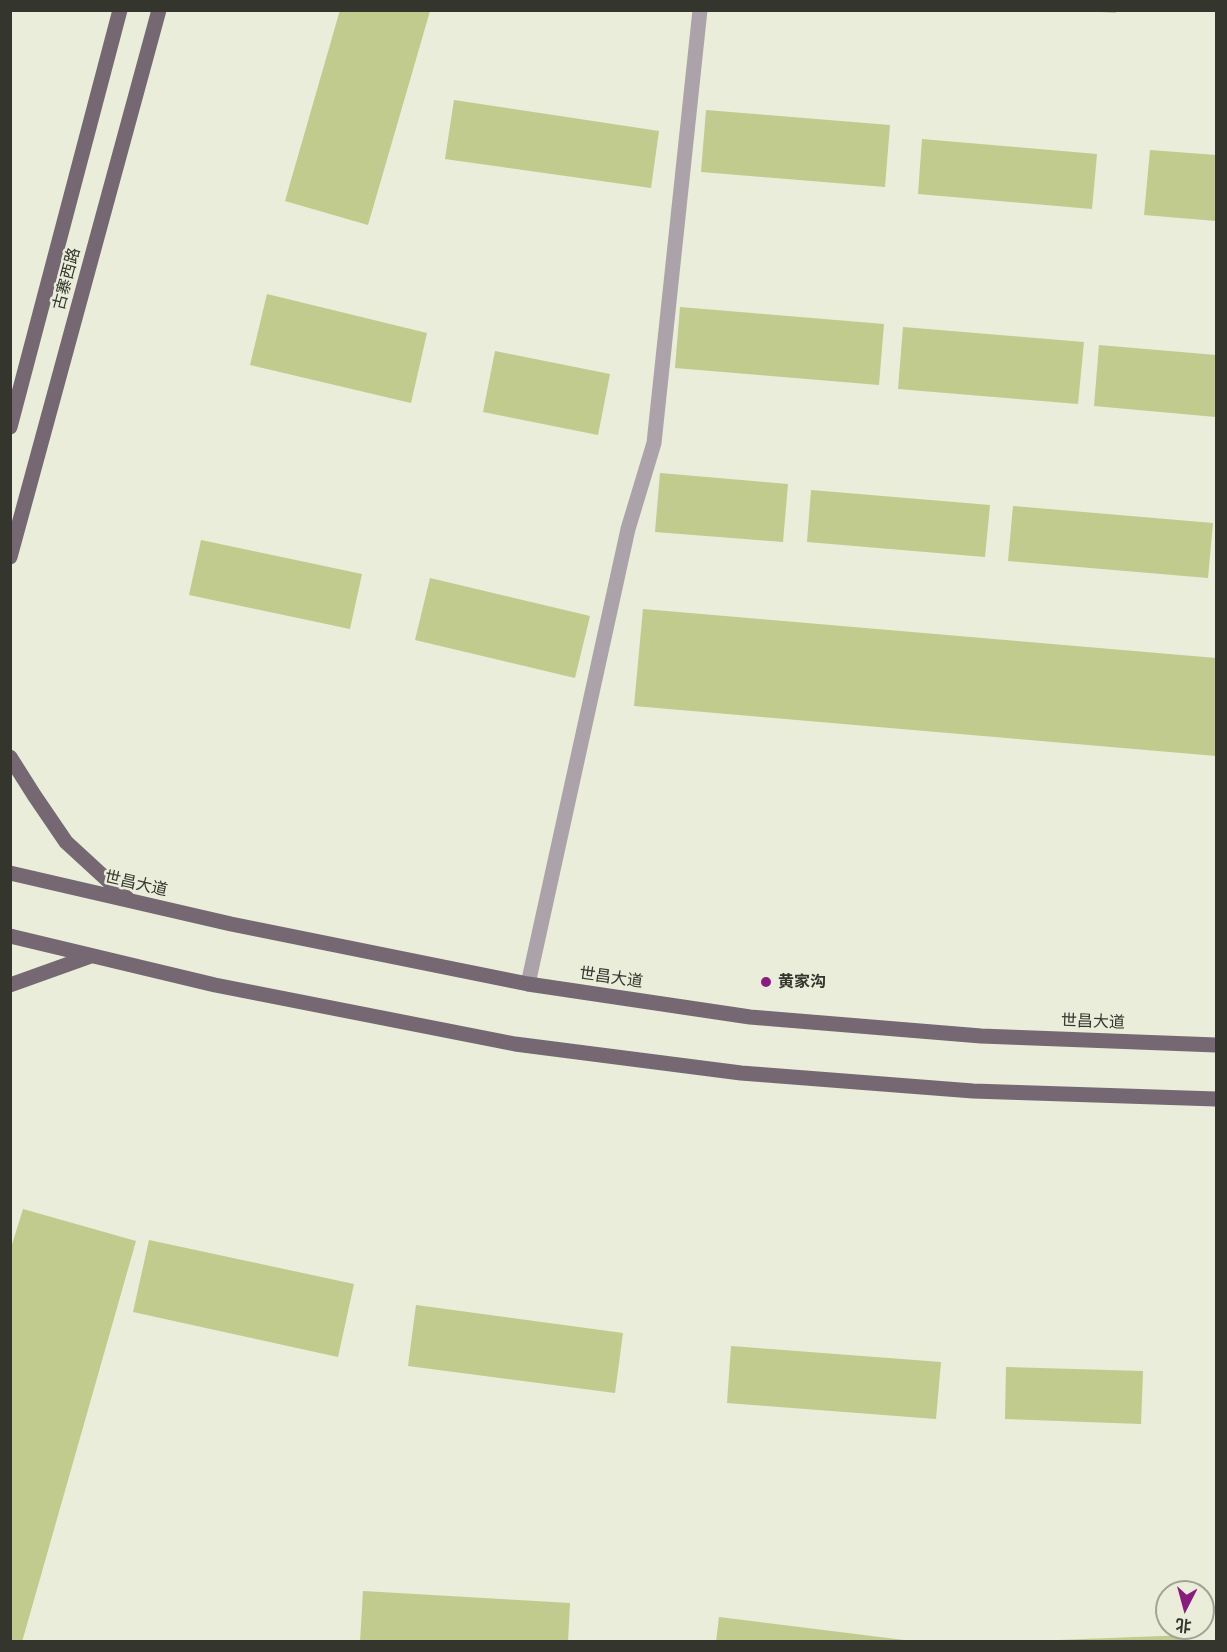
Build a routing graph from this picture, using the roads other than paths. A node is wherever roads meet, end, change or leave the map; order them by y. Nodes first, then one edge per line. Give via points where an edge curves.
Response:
1 (120, 10) edge
2 (159, 10) edge
3 (700, 10) edge
4 (10, 427) edge
5 (10, 557) edge
6 (10, 757) edge
7 (10, 873) edge
8 (130, 901) junction
9 (10, 936) edge
10 (91, 956) junction
11 (528, 984) junction
12 (10, 985) edge
13 (1216, 1045) edge
14 (1216, 1099) edge

1 - 4 main road, 古寨西路
2 - 5 main road, 古寨西路
3 - 11 street via 654,443 628,529
6 - 8 main road via 66,842
7 - 8 main road, 世昌大道
8 - 11 main road, 世昌大道
9 - 10 main road
10 - 12 main road
10 - 14 main road via 215,985 515,1044 717,1070 973,1091
11 - 13 main road, 世昌大道 via 750,1017 981,1036

